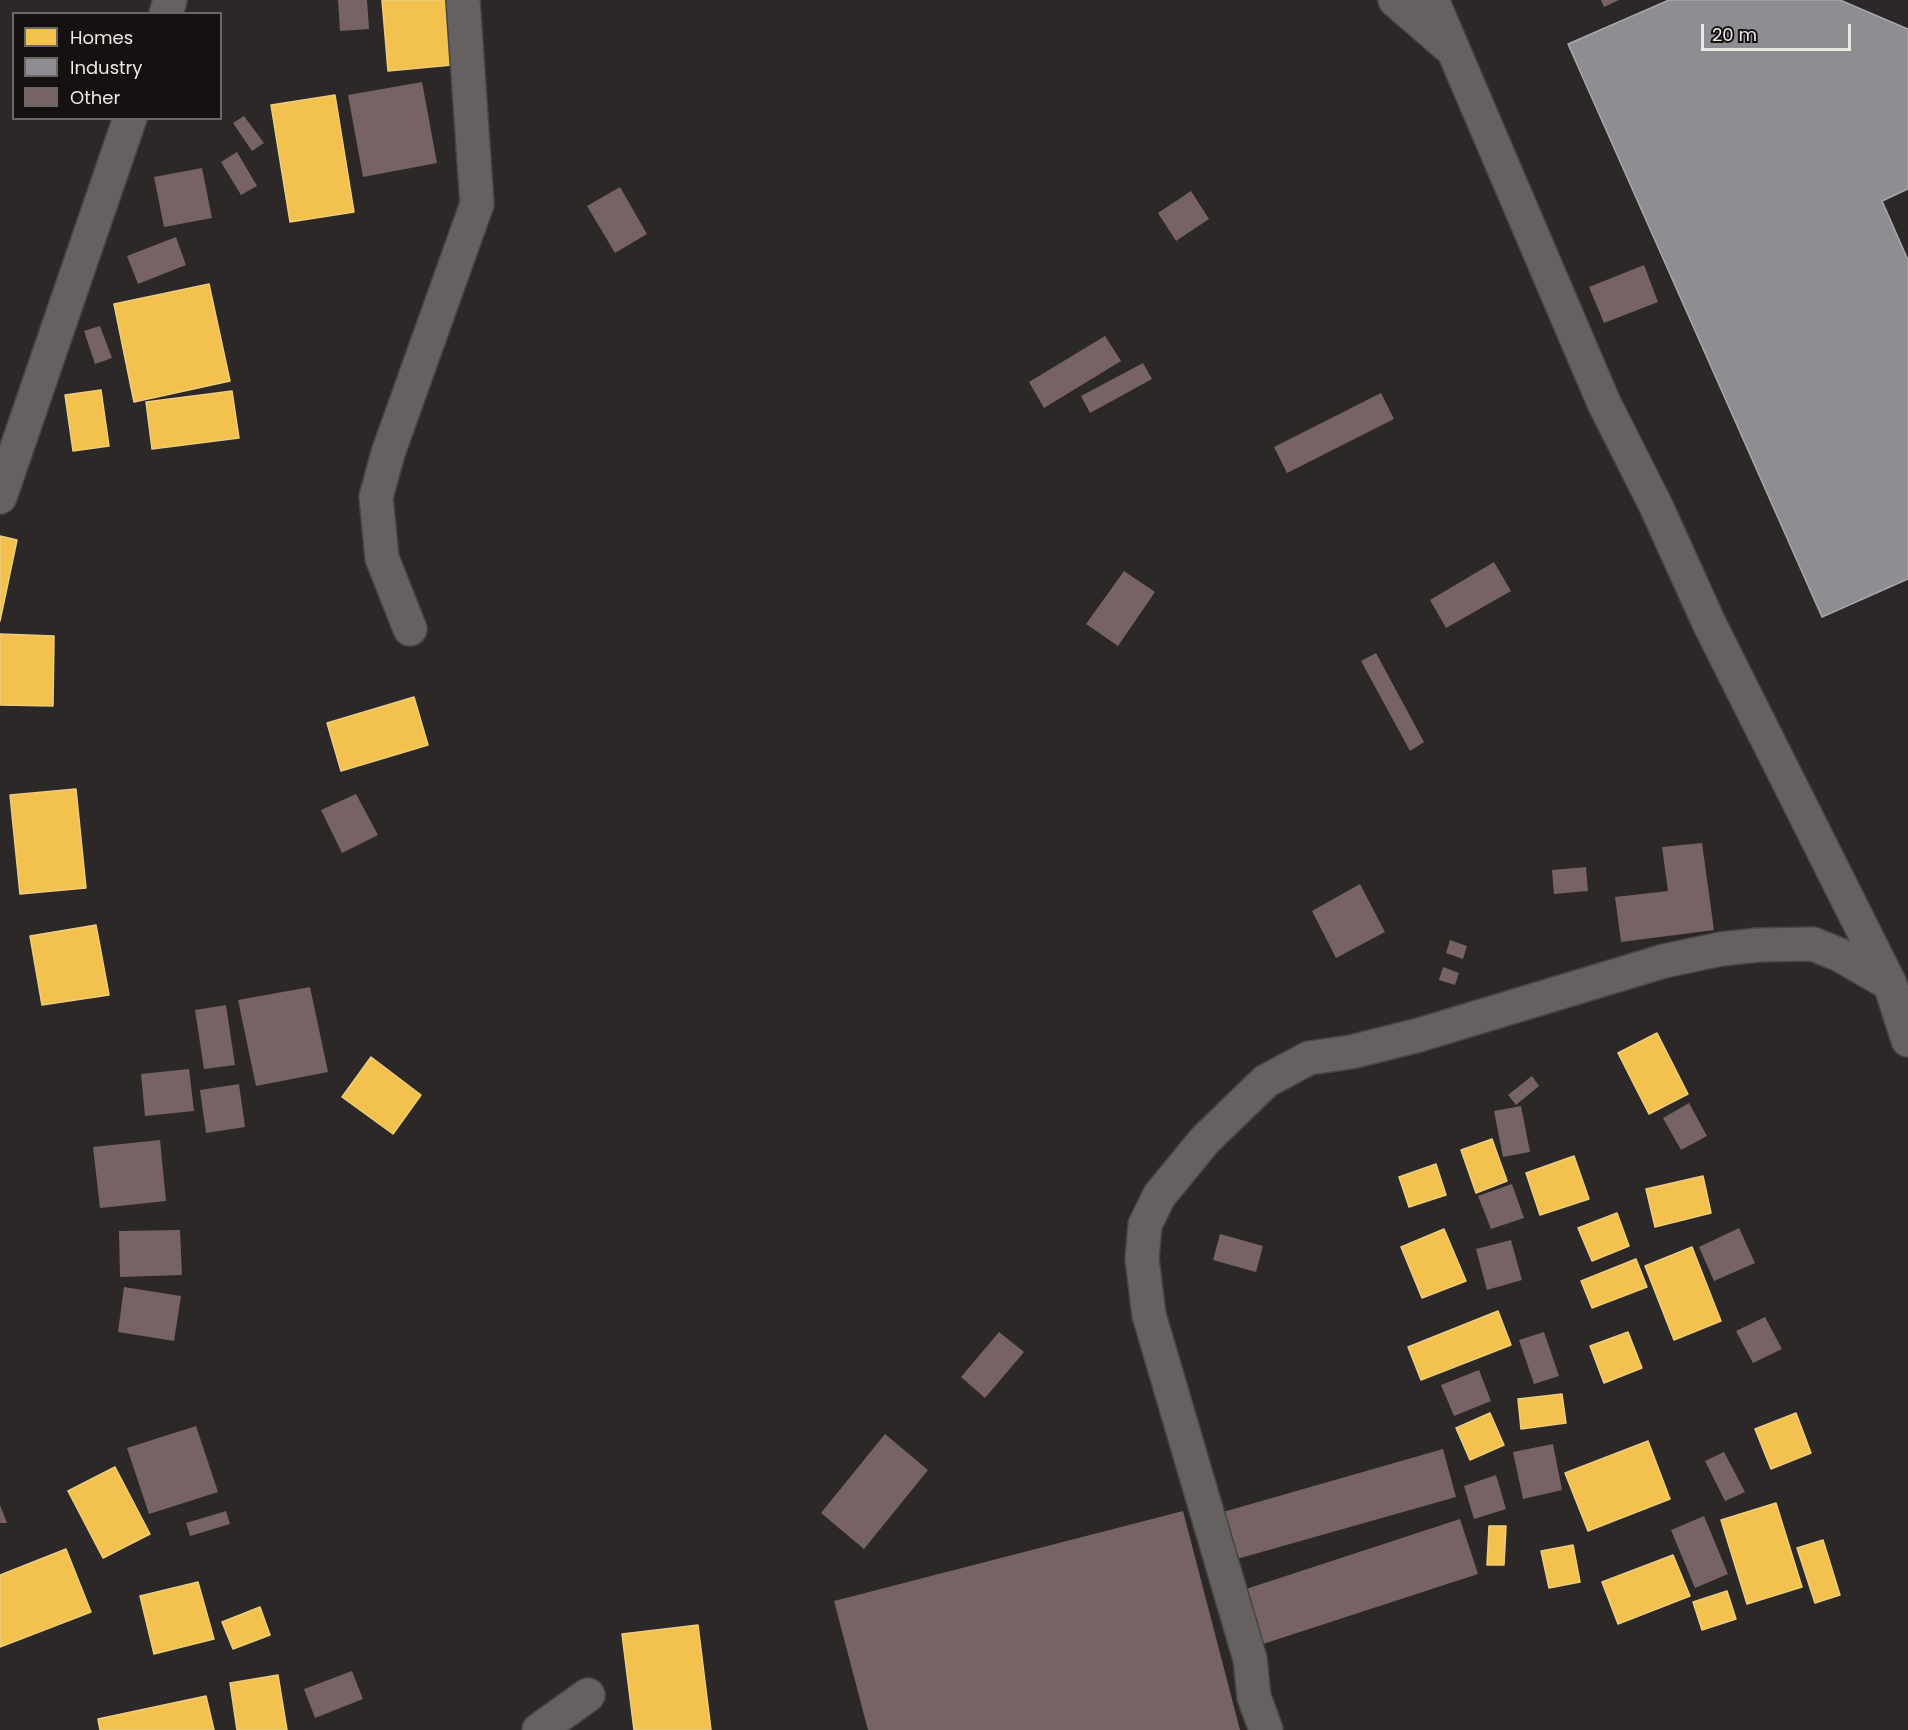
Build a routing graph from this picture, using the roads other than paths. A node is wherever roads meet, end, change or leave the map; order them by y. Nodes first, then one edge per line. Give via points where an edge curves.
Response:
1 (463, 0) edge
2 (1395, 0) edge
3 (1432, 0) edge
4 (1454, 52) junction
5 (129, 120) edge
6 (0, 497) edge
7 (410, 629) dead end
8 (1890, 984) junction
9 (1908, 1040) edge
10 (588, 1695) dead end
11 (539, 1730) edge
12 (1266, 1730) edge

1 - 7 street via 477,204 376,497 382,558
2 - 4 street
3 - 4 street
4 - 8 street via 1604,403
5 - 6 street
8 - 9 street
8 - 12 street via 1813,944 1730,948 1664,961 1419,1035 1309,1058 1266,1081 1205,1140 1159,1196 1145,1225 1142,1258 1149,1315 1250,1659 1254,1697
10 - 11 street

